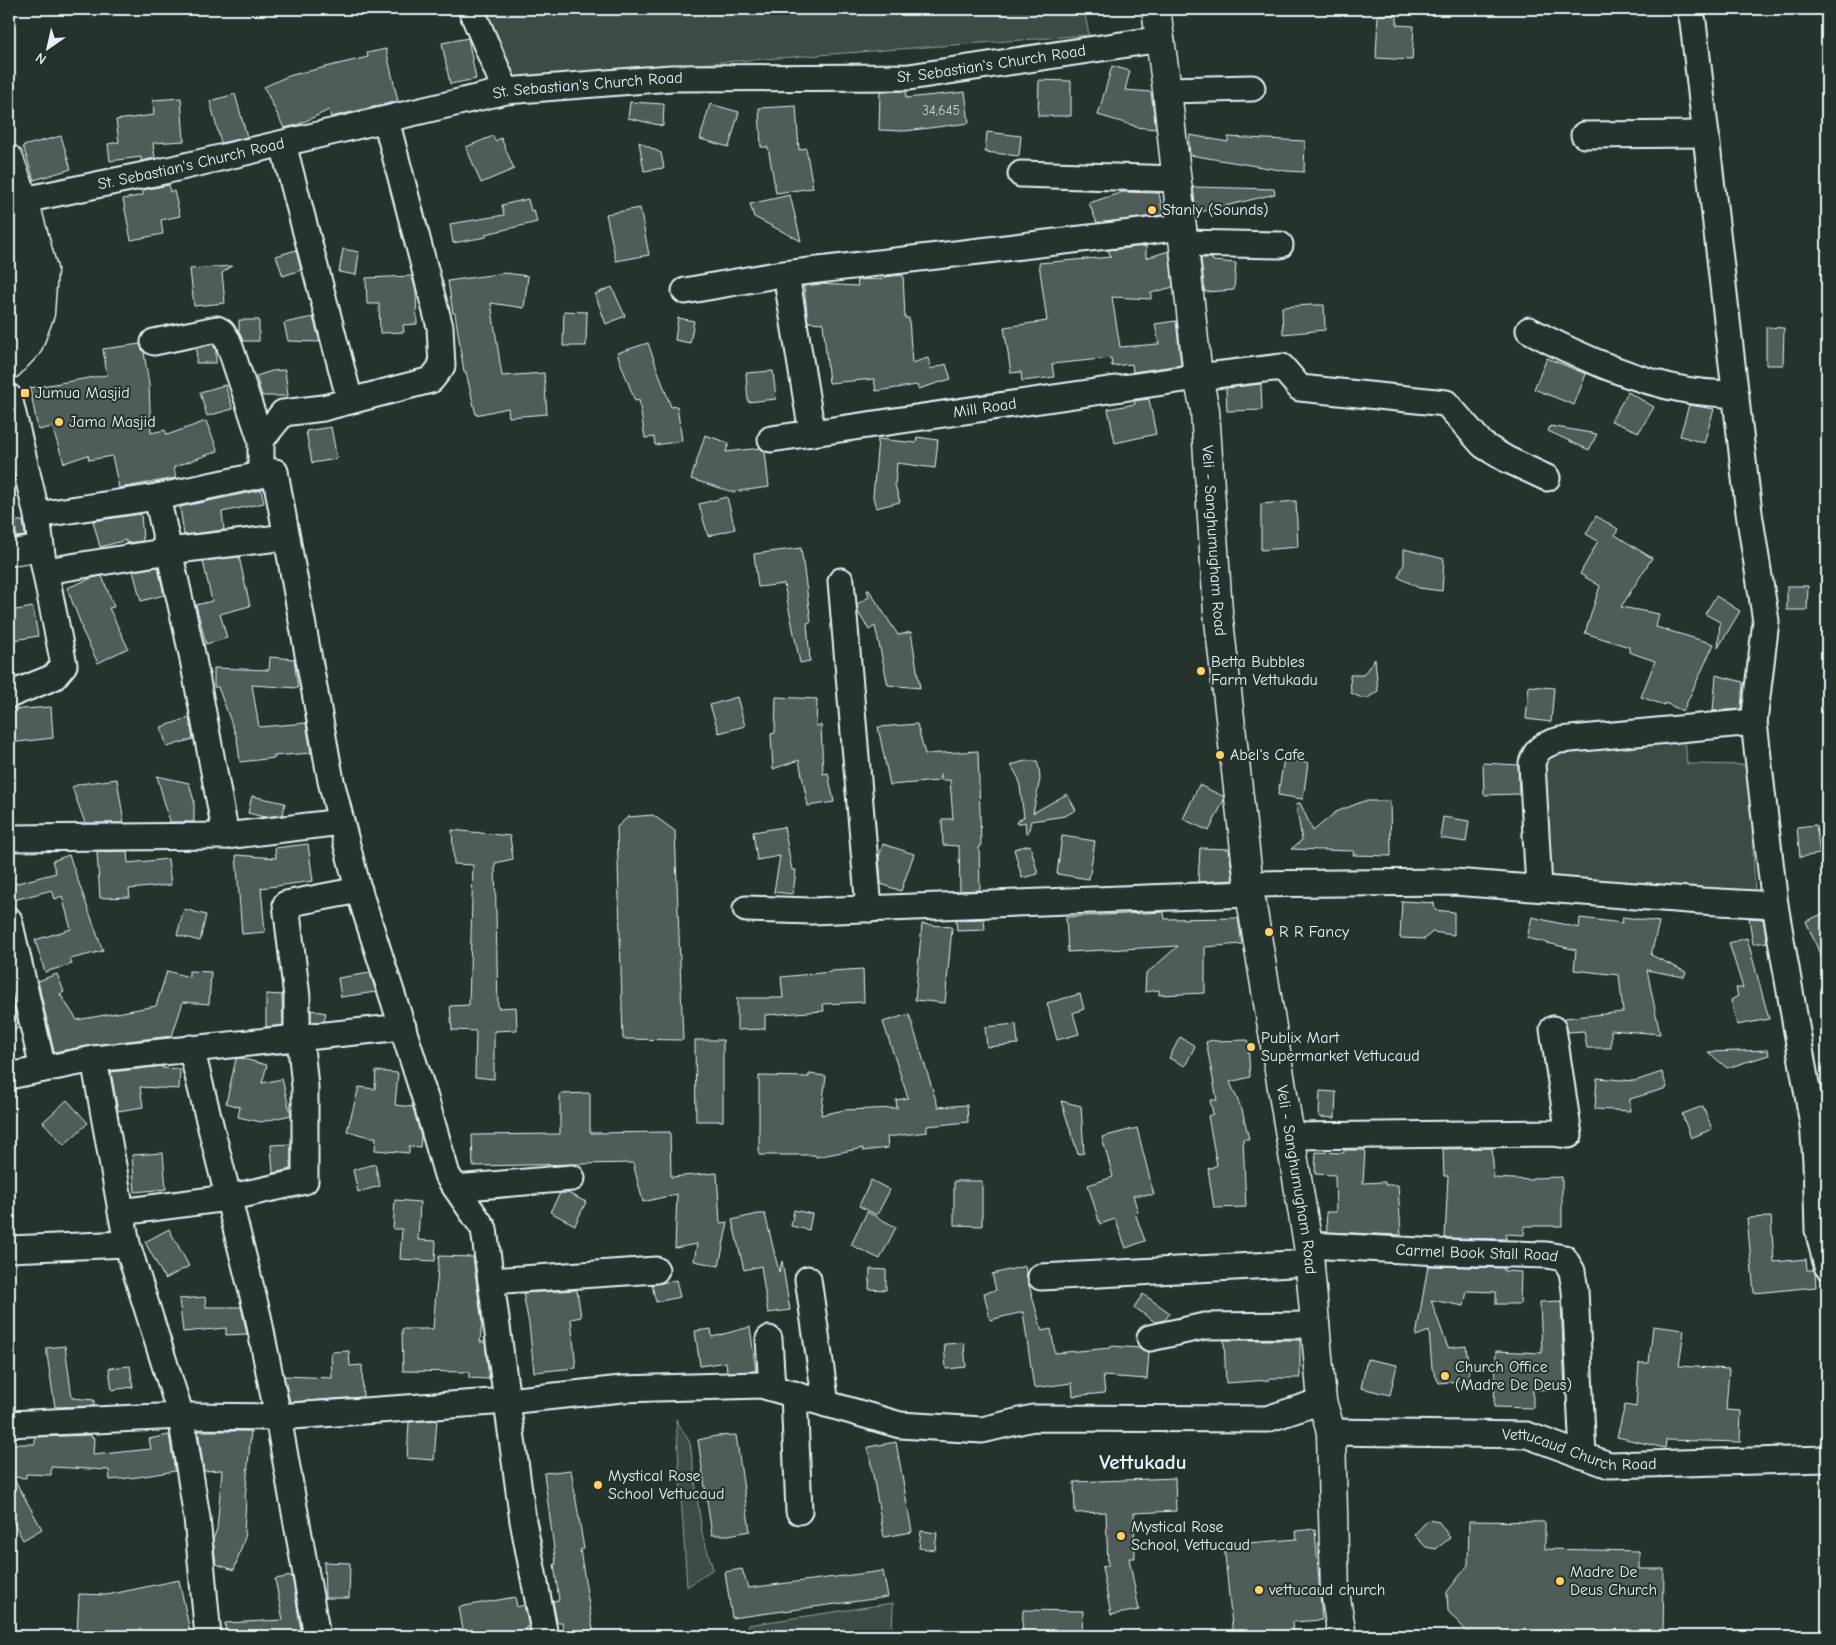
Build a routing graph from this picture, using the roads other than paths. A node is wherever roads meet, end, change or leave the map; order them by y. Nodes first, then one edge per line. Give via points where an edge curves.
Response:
1 (471, 9) edge
2 (1156, 9) edge
3 (1690, 9) edge
4 (1161, 39) junction
5 (1252, 88) dead end
6 (1167, 90) junction
7 (506, 91) junction
8 (386, 120) junction
9 (1584, 134) dead end
10 (1706, 134) junction
11 (283, 144) junction
12 (9, 159) edge
13 (1021, 174) dead end
14 (1177, 180) junction
15 (24, 200) junction
16 (9, 230) edge
17 (1183, 235) junction
18 (1280, 245) dead end
19 (786, 274) junction
20 (685, 291) dead end
21 (9, 329) edge
22 (1529, 330) dead end
23 (154, 342) dead end
24 (9, 365) edge
25 (1198, 377) junction
26 (1736, 395) junction
27 (9, 397) edge
28 (350, 401) junction
29 (812, 433) junction
30 (771, 439) dead end
31 (261, 440) junction
32 (275, 472) junction
33 (1547, 478) dead end
34 (157, 497) junction
35 (37, 515) junction
36 (287, 537) junction
37 (169, 551) junction
38 (9, 553) edge
39 (43, 560) junction
40 (840, 581) dead end
41 (9, 695) edge
42 (1754, 722) junction
43 (341, 822) junction
44 (226, 836) junction
45 (9, 838) edge
46 (1539, 888) junction
47 (1250, 889) junction
48 (359, 890) junction
49 (1774, 905) junction
50 (746, 909) dead end
51 (869, 909) junction
52 (9, 920) edge
53 (403, 1027) junction
54 (1553, 1029) dead end
55 (300, 1038) junction
56 (191, 1048) junction
57 (94, 1059) junction
58 (43, 1069) junction
59 (9, 1076) edge
60 (1292, 1136) junction
61 (572, 1178) dead end
62 (456, 1188) junction
63 (227, 1198) junction
64 (121, 1212) junction
65 (127, 1244) junction
66 (9, 1249) edge
67 (1310, 1254) junction
68 (1827, 1266) edge
69 (656, 1270) dead end
70 (1041, 1277) dead end
71 (808, 1279) dead end
72 (491, 1281) junction
73 (1316, 1324) junction
74 (1150, 1338) dead end
75 (769, 1339) dead end
76 (783, 1391) junction
77 (507, 1401) junction
78 (1322, 1401) junction
79 (826, 1404) junction
80 (181, 1416) junction
81 (278, 1417) junction
82 (9, 1424) edge
83 (1331, 1432) junction
84 (1583, 1456) junction
85 (1827, 1459) edge
86 (799, 1511) dead end
87 (208, 1636) edge
88 (317, 1636) edge
89 (545, 1636) edge
90 (1342, 1636) edge

1 - 7 street
2 - 4 main road, Veli - Sanghumugham Road
3 - 10 street
4 - 6 main road, Veli - Sanghumugham Road
4 - 7 street, St. Sebastian's Church Road via 909,77 671,78
5 - 6 street
6 - 14 main road, Veli - Sanghumugham Road
7 - 8 street, St. Sebastian's Church Road
8 - 11 street, St. Sebastian's Church Road
8 - 28 street via 440,327 442,366 430,380
9 - 10 street
10 - 26 street
11 - 15 street, St. Sebastian's Church Road
11 - 28 street
12 - 15 main road
13 - 14 street
14 - 17 main road, Veli - Sanghumugham Road
15 - 24 main road via 43,270 40,313 28,345
16 - 21 main road via 26,287 18,319
17 - 18 street
17 - 19 street
17 - 25 main road, Veli - Sanghumugham Road
19 - 20 street
19 - 29 street
22 - 26 street via 1565,349 1638,377 1687,390
23 - 31 street via 217,329 222,332 228,341
25 - 29 street, Mill Road
25 - 33 street, Mill Road via 1282,367 1300,388 1446,403 1483,445
25 - 47 main road, Veli - Sanghumugham Road via 1205,410 1218,612
26 - 42 street via 1749,513 1766,621
27 - 35 street
28 - 31 street via 284,413
29 - 30 street, Mill Road
31 - 32 street via 261,474
32 - 34 street
32 - 36 street
34 - 35 street
34 - 37 street
35 - 39 street
36 - 37 street
36 - 43 street
37 - 39 street
37 - 44 street
38 - 39 street
39 - 41 street via 64,664 54,677
40 - 51 street
42 - 46 street via 1560,740 1538,749 1532,763
42 - 49 street
43 - 44 street
43 - 48 street
44 - 45 street
46 - 47 street via 1454,882
46 - 49 street
47 - 51 street
47 - 60 main road, Veli - Sanghumugham Road
48 - 53 street
48 - 55 street via 286,904
49 - 68 street via 1813,1124 1818,1230
50 - 51 street via 811,912
52 - 58 street
53 - 55 street
53 - 62 street via 447,1175
54 - 60 street via 1569,1135
55 - 56 street
55 - 63 street via 305,1088 304,1181
56 - 57 street
56 - 63 street
57 - 58 street
57 - 64 street
58 - 59 street
60 - 67 main road, Veli - Sanghumugham Road
61 - 62 street
62 - 72 street via 484,1229
63 - 64 street
63 - 81 street via 258,1316
64 - 65 street
65 - 66 street
65 - 80 street
67 - 70 street
67 - 73 main road, Veli - Sanghumugham Road
67 - 84 street, Carmel Book Stall Road via 1440,1252 1564,1258 1572,1271 1575,1290
69 - 72 street
71 - 79 street
72 - 77 street
73 - 74 street via 1205,1326
73 - 78 main road, Veli - Sanghumugham Road
75 - 76 street
76 - 77 street via 761,1385 622,1389
76 - 79 street
76 - 86 street
77 - 81 street
77 - 89 street via 523,1521
78 - 79 street via 1267,1419 1033,1418 982,1430 900,1425
78 - 83 main road, Veli - Sanghumugham Road
80 - 81 street
80 - 82 street
80 - 87 street via 197,1518
81 - 88 street
83 - 84 street, Vettucaud Church Road via 1527,1435
83 - 90 main road, Veli - Sanghumugham Road via 1335,1592
84 - 85 street, Vettucaud Church Road via 1609,1465

